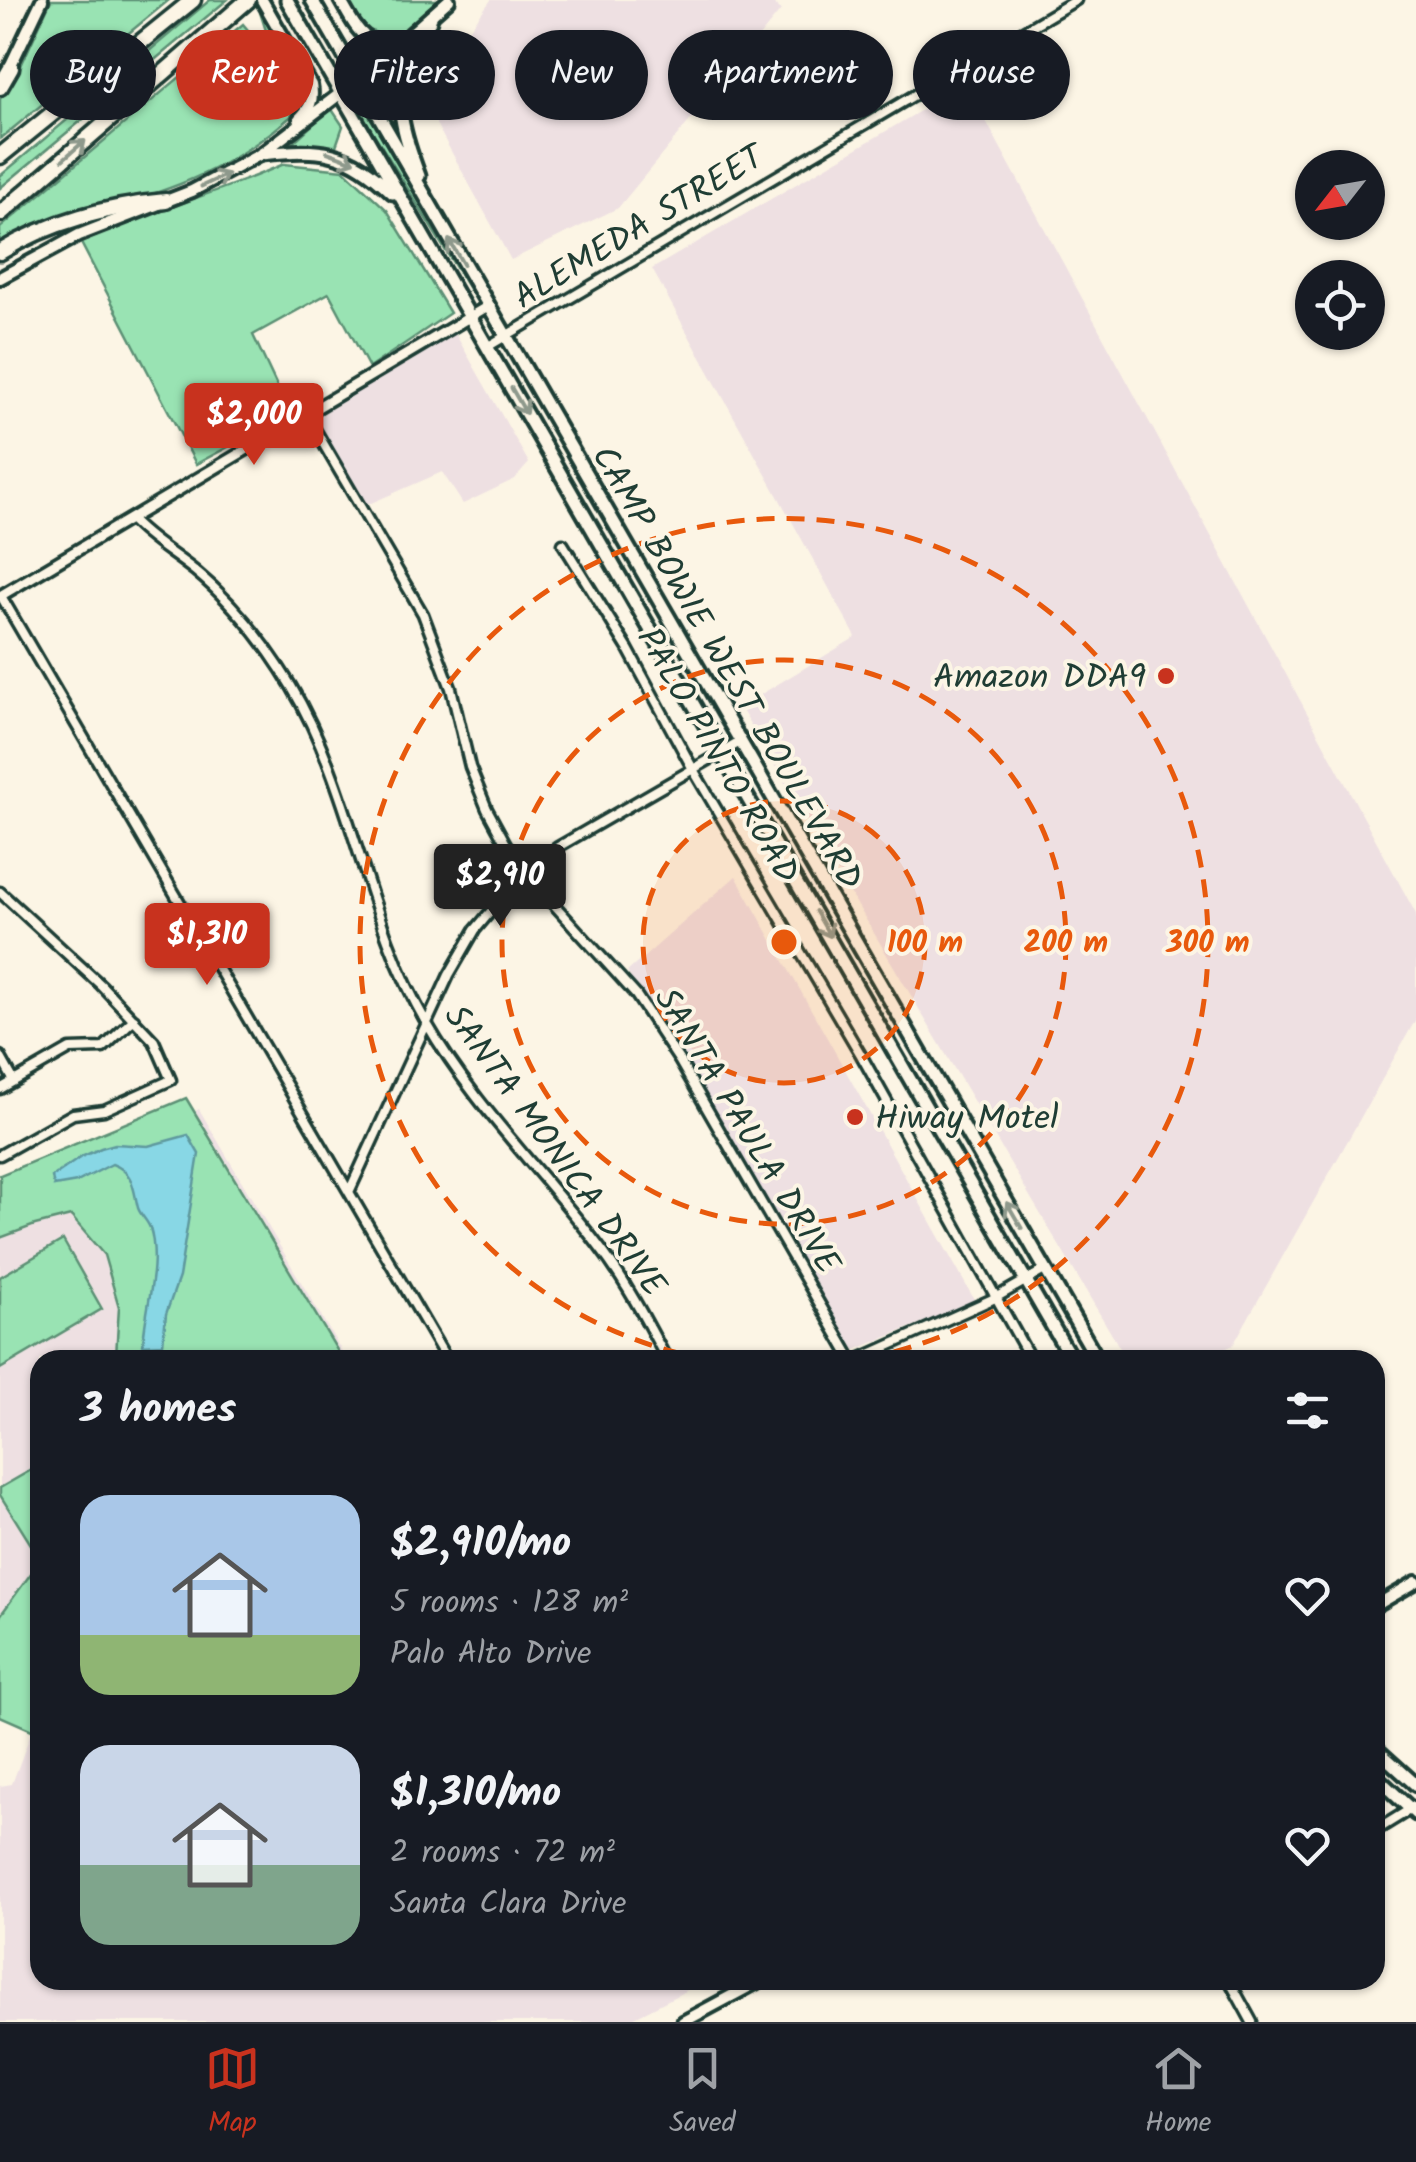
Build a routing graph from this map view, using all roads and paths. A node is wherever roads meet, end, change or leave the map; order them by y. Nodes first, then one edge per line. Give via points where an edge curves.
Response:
1 (42, 0) edge
2 (193, 0) edge
3 (248, 0) edge
4 (262, 0) edge
5 (286, 0) edge
6 (312, 0) edge
7 (340, 0) edge
8 (449, 0) edge
9 (1076, 0) edge
10 (432, 17) junction
11 (360, 30) edge
12 (417, 30) edge
13 (334, 38) edge
14 (11, 68) joint
15 (0, 84) edge
16 (334, 84) edge
17 (334, 99) edge
18 (355, 120) edge
19 (381, 120) edge
20 (287, 135) junction
21 (262, 154) junction
22 (0, 156) edge
23 (166, 201) junction
24 (405, 204) junction
25 (0, 214) edge
26 (436, 217) junction
27 (0, 252) edge
28 (0, 278) edge
29 (488, 306) junction
30 (470, 317) junction
31 (505, 336) junction
32 (487, 347) junction
33 (306, 414) junction
34 (130, 519) junction
35 (563, 544) dead end
36 (0, 596) edge
37 (740, 742) junction
38 (723, 751) junction
39 (694, 771) junction
40 (527, 871) junction
41 (0, 892) edge
42 (892, 1002) junction
43 (874, 1012) junction
44 (134, 1019) junction
45 (426, 1022) junction
46 (0, 1056) edge
47 (14, 1081) junction
48 (0, 1089) edge
49 (0, 1156) edge
50 (349, 1192) junction
51 (1046, 1269) junction
52 (1027, 1280) junction
53 (994, 1298) junction
54 (442, 1350) edge
55 (662, 1350) edge
56 (848, 1350) edge
57 (877, 1350) edge
58 (1025, 1350) edge
59 (1066, 1350) edge
60 (1092, 1350) edge
61 (1416, 1582) edge
62 (1385, 1600) edge
63 (1385, 1757) edge
64 (1385, 1785) edge
65 (1416, 1785) edge
66 (1414, 1810) edge
67 (1385, 1825) edge
68 (742, 1990) edge
69 (1234, 1990) edge
70 (683, 2022) edge
71 (1252, 2022) edge

1 - 14 main road
2 - 22 highway
25 -> 3 highway
4 - 20 main road via 311,84 309,109
5 - 16 main road, CAMP BOWIE WEST BOULEVARD
6 - 13 main road, CAMP BOWIE WEST BOULEVARD
7 - 11 main road
8 - 10 main road
9 - 31 street, ALEMEDA STREET
10 - 12 main road
10 - 26 main road via 406,63 399,95 410,152
14 - 15 highway
17 - 20 main road
18 - 24 main road, CAMP BOWIE WEST BOULEVARD
19 - 26 main road, CAMP BOWIE WEST BOULEVARD
20 - 21 main road
23 -> 21 main road
21 -> 24 main road via 336,153 368,168
23 - 27 highway via 44,228
23 - 28 main road via 79,234
24 - 30 main road, CAMP BOWIE WEST BOULEVARD
29 -> 26 main road, CAMP BOWIE WEST BOULEVARD
29 - 30 street, ALEMEDA STREET
29 - 31 main road, CAMP BOWIE WEST BOULEVARD
30 - 32 main road, CAMP BOWIE WEST BOULEVARD
30 - 33 street, ALEMEDA STREET
31 - 32 street, ALEMEDA STREET
31 - 37 main road, CAMP BOWIE WEST BOULEVARD
32 -> 38 main road, CAMP BOWIE WEST BOULEVARD
33 - 34 street, ALEMEDA STREET
33 - 40 street, SANTA PAULA DRIVE via 424,614 470,767 506,844
34 - 36 street, ALEMEDA STREET
34 - 45 street, SANTA MONICA DRIVE via 230,603 293,690 318,741 394,956
35 - 39 street, PALO PINTO ROAD
36 - 50 street
37 - 38 street
37 - 42 main road, CAMP BOWIE WEST BOULEVARD
38 - 39 street
38 -> 43 main road, CAMP BOWIE WEST BOULEVARD
39 - 40 street
39 - 53 street, PALO PINTO ROAD
40 - 45 street via 475,930
40 - 56 street, SANTA PAULA DRIVE via 662,1033
41 - 44 street
42 - 43 main road
51 -> 42 main road, CAMP BOWIE WEST BOULEVARD
43 - 52 main road, CAMP BOWIE WEST BOULEVARD
44 - 47 street via 103,1048 70,1049
44 - 49 street via 154,1041 171,1080 104,1110 72,1114
45 - 50 street
45 - 55 street, SANTA MONICA DRIVE via 469,1088 598,1244
46 - 47 street
47 - 48 street
50 - 54 street
51 - 52 street
51 - 60 main road, CAMP BOWIE WEST BOULEVARD
52 - 53 street
52 - 59 main road, CAMP BOWIE WEST BOULEVARD
53 - 57 street
53 - 58 street, PALO PINTO ROAD
61 - 62 main road
63 - 65 main road
64 - 66 main road
66 - 67 street
68 - 70 main road
69 - 71 street

